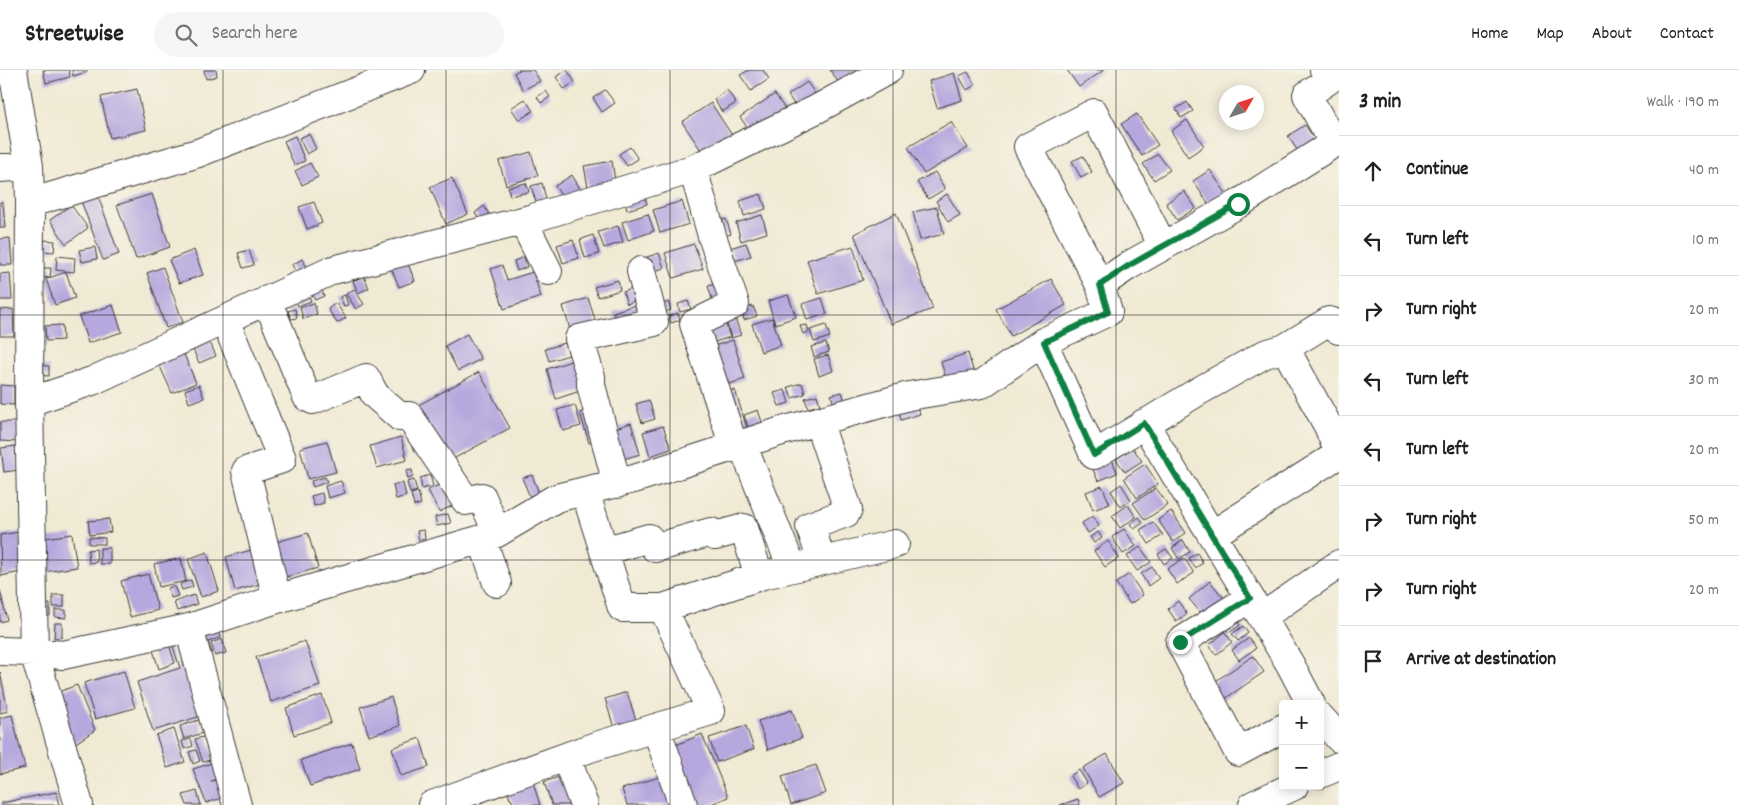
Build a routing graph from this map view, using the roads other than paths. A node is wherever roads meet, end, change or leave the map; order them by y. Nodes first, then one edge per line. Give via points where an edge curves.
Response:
1 (13, 70) edge
2 (411, 70) edge
3 (888, 70) edge
4 (1324, 70) edge
5 (1336, 146) edge
6 (28, 166) junction
7 (0, 168) edge
8 (693, 169) junction
9 (30, 204) junction
10 (523, 221) junction
11 (1163, 246) junction
12 (548, 271) dead end
13 (640, 271) dead end
14 (1100, 285) junction
15 (267, 300) junction
16 (225, 320) junction
17 (1339, 330) edge
18 (1044, 342) junction
19 (1286, 348) junction
20 (29, 402) junction
21 (818, 421) junction
22 (1144, 423) junction
23 (738, 446) junction
24 (1339, 454) edge
25 (617, 484) junction
26 (585, 492) junction
27 (1212, 535) junction
28 (490, 536) junction
29 (895, 544) dead end
30 (604, 550) junction
31 (822, 561) junction
32 (1339, 564) edge
33 (792, 568) junction
34 (759, 576) junction
35 (496, 583) dead end
36 (277, 599) junction
37 (1256, 607) junction
38 (663, 608) junction
39 (189, 628) junction
40 (0, 651) edge
41 (34, 652) junction
42 (1309, 700) edge
43 (1324, 721) edge
44 (656, 728) junction
45 (1279, 730) edge
46 (1339, 738) edge
47 (566, 757) junction
48 (1339, 766) edge
49 (1324, 772) edge
50 (1285, 790) edge
51 (79, 805) edge
52 (237, 805) edge
53 (432, 805) edge
54 (584, 805) edge
55 (683, 805) edge
56 (1253, 805) edge

1 - 6 street
2 - 9 street via 198,154
3 - 8 street via 818,109
4 - 5 street via 1330,79 1306,95
5 - 11 street
6 - 7 street
6 - 9 street
8 - 10 street
8 - 23 street via 735,304 694,324
9 - 20 street
10 - 12 street
10 - 15 street via 333,270
11 - 14 street
11 - 14 street via 1094,113 1028,147
13 - 25 street via 654,322 579,339
14 - 18 street via 1108,312
15 - 16 street
15 - 28 street via 307,397 313,400 366,378 375,395 400,417 409,416 466,501 482,497
16 - 20 street via 92,380
16 - 36 street via 282,459 246,470
17 - 19 street via 1329,321
18 - 21 street via 982,384 909,396
18 - 22 street via 1094,455
19 - 22 street via 1265,354
19 - 24 street via 1328,426
20 - 41 street
21 - 23 street
21 - 31 street via 848,510 810,526
22 - 27 street
23 - 25 street
23 - 33 street
24 - 27 street
25 - 26 street
26 - 28 street via 556,498
26 - 30 street
27 - 37 street
28 - 35 street
28 - 36 street
29 - 31 street
30 - 34 street via 649,538 655,548 711,532 715,536 744,528
30 - 38 street via 622,608
31 - 33 street
32 - 37 street
33 - 34 street
34 - 38 street
36 - 39 street
37 - 42 street
37 - 45 street via 1180,642 1238,752
38 - 44 street via 711,711
39 - 41 street via 63,655
39 - 52 street
40 - 41 street
41 - 51 street
43 - 46 street
44 - 47 street
44 - 55 street
47 - 53 street
47 - 54 street
48 - 49 street
50 - 56 street

